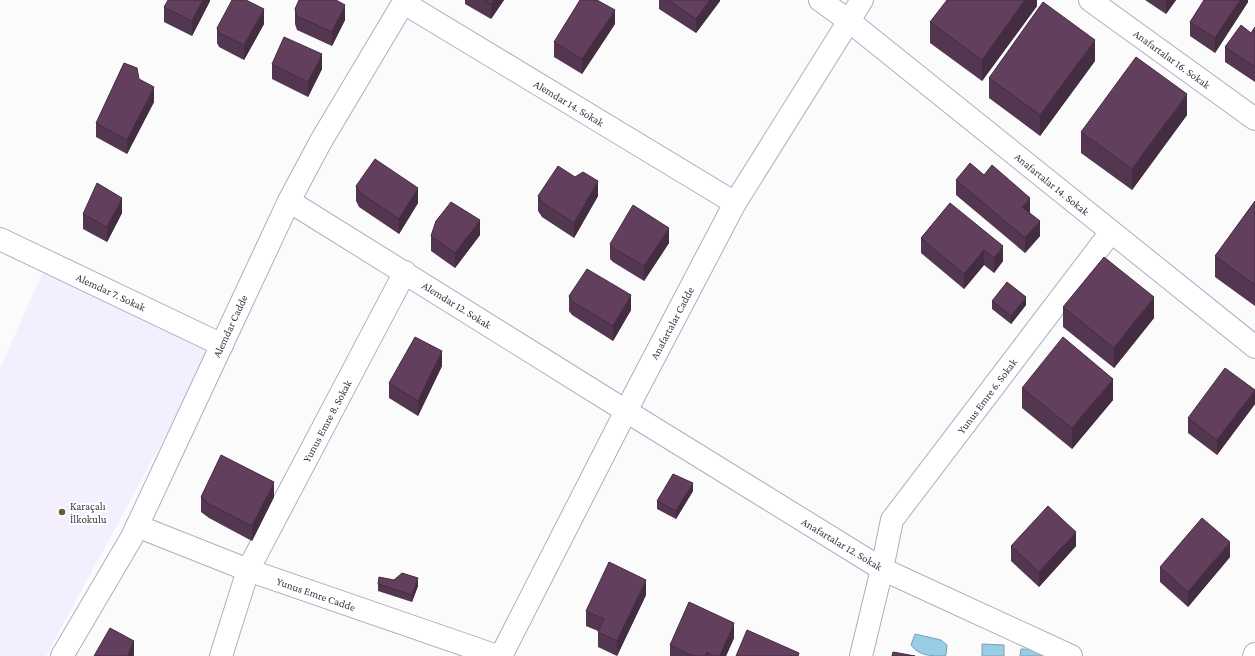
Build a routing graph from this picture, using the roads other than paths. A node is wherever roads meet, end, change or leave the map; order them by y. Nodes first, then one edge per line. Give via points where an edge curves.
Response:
1 (820, 0) edge
2 (862, 0) edge
3 (1090, 0) edge
4 (404, 2) edge
5 (849, 21) junction
6 (1255, 119) edge
7 (288, 201) junction
8 (735, 203) junction
9 (1111, 232) junction
10 (0, 239) edge
11 (405, 272) junction
12 (222, 345) junction
13 (1255, 347) edge
14 (626, 411) junction
15 (137, 526) junction
16 (882, 569) junction
17 (248, 570) junction
18 (62, 656) edge
19 (221, 656) edge
20 (498, 656) edge
21 (502, 656) edge
22 (862, 656) edge
23 (1071, 656) edge

1 - 5 street, Anafartalar 14. Sokak
2 - 5 street, Anafartalar Cadde
3 - 6 street, Anafartalar 16. Sokak
4 - 7 street, Alemdar Cadde
4 - 8 street, Alemdar 14. Sokak
5 - 8 street, Anafartalar Cadde
5 - 9 street, Anafartalar 14. Sokak
7 - 11 street, Alemdar 12. Sokak
7 - 12 street, Alemdar Cadde
8 - 14 street, Anafartalar Cadde
9 - 13 street, Anafartalar 14. Sokak
9 - 16 street, Yunus Emre 6. Sokak via 892,520
10 - 12 street, Alemdar 7. Sokak
11 - 14 street, Alemdar 12. Sokak
11 - 17 street, Yunus Emre 8. Sokak
12 - 15 street, Alemdar Cadde
14 - 16 street, Anafartalar 12. Sokak
14 - 21 street, Anafartalar Cadde
15 - 17 street, Yunus Emre Cadde
15 - 18 street, Alemdar Cadde
16 - 22 street, Yunus Emre 6. Sokak
16 - 23 street, Anafartalar 12. Sokak
17 - 19 street, Yunus Emre 8. Sokak
17 - 20 street, Yunus Emre Cadde

